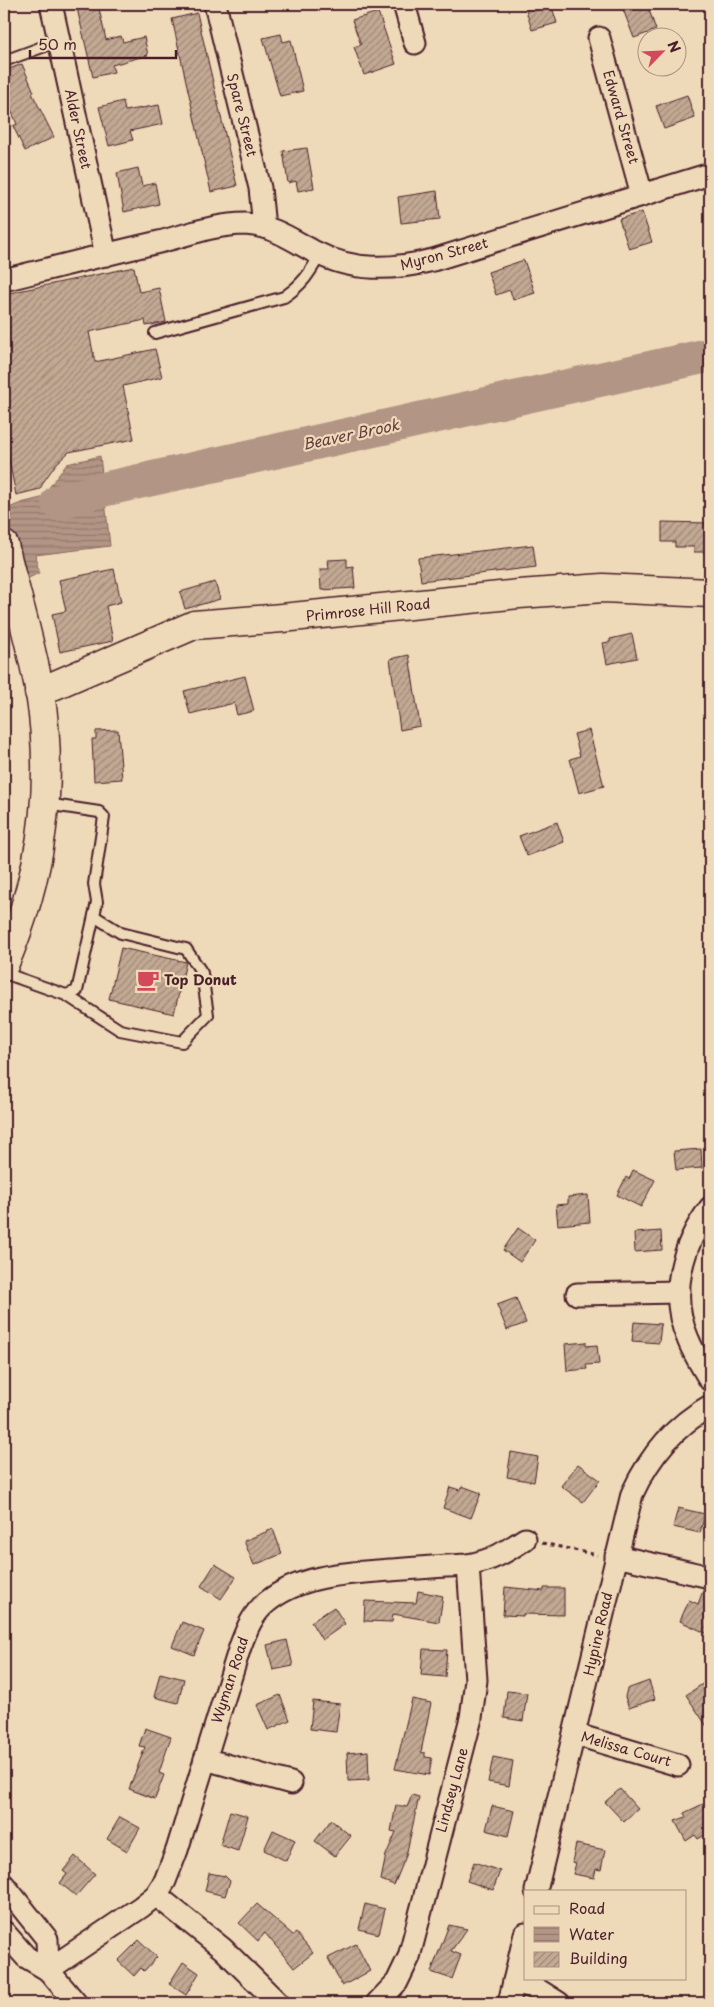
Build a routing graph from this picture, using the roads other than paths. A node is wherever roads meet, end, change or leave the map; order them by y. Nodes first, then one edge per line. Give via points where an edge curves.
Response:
1 (51, 4) edge
2 (215, 4) edge
3 (404, 4) edge
4 (599, 38) dead end
5 (59, 41) junction
6 (415, 43) dead end
7 (4, 61) edge
8 (710, 174) edge
9 (642, 195) junction
10 (264, 227) junction
11 (106, 255) junction
12 (320, 255) junction
13 (4, 280) edge
14 (155, 333) dead end
15 (4, 545) edge
16 (710, 593) edge
17 (39, 692) junction
18 (46, 804) junction
19 (94, 916) junction
20 (4, 965) edge
21 (4, 973) edge
22 (66, 994) junction
23 (710, 1208) edge
24 (679, 1292) junction
25 (577, 1294) dead end
26 (710, 1380) edge
27 (710, 1406) edge
28 (525, 1539) road end
29 (610, 1556) junction
30 (468, 1565) junction
31 (710, 1577) edge
32 (574, 1734) junction
33 (205, 1759) junction
34 (678, 1765) dead end
35 (291, 1783) dead end
36 (4, 1885) edge
37 (536, 1890) edge
38 (156, 1895) junction
39 (4, 1932) edge
40 (524, 1938) edge
41 (48, 1970) junction
42 (514, 1981) junction
43 (76, 2003) edge
44 (278, 2003) edge
45 (377, 2003) edge
46 (508, 2003) edge
47 (559, 2003) edge

1 - 5 street, Alder Street
2 - 10 street, Spare Street via 260,188
3 - 6 street
4 - 9 street, Edward Street
5 - 7 lane
5 - 11 street, Alder Street
8 - 9 street, Myron Street
9 - 12 street, Myron Street via 417,264 362,268
10 - 11 street, Myron Street via 245,224 225,226
10 - 12 street, Myron Street
11 - 13 street, Myron Street
12 - 14 lane via 306,279 284,296
15 - 17 street
16 - 17 street, Primrose Hill Road via 603,588 194,625
17 - 18 street via 46,762
18 - 19 lane via 99,812 104,817 94,884 97,902
18 - 20 street via 36,865
19 - 22 lane via 77,991
19 - 22 lane via 121,933 186,949 202,973 208,1015 182,1042 120,1030
21 - 22 lane
23 - 24 street via 699,1222 684,1256
24 - 25 street
24 - 26 street via 687,1338
27 - 29 street, Hypine Road via 677,1430 648,1462 632,1494
28 - 30 street, Wyman Road via 502,1555
29 - 31 street
29 - 32 street, Hypine Road
30 - 33 street, Wyman Road via 341,1574 300,1584 267,1601 247,1628
30 - 45 street, Lindsey Lane via 476,1680 471,1718 409,1957 397,1982
32 - 34 street, Melissa Court
32 - 37 street, Hypine Road
33 - 35 street
33 - 38 street, Wyman Road via 172,1865
36 - 41 street via 47,1939
38 - 41 street, Wyman Road
38 - 44 street via 224,1949
39 - 41 street via 26,1957
40 - 42 street
41 - 43 street
42 - 46 street
42 - 47 street

